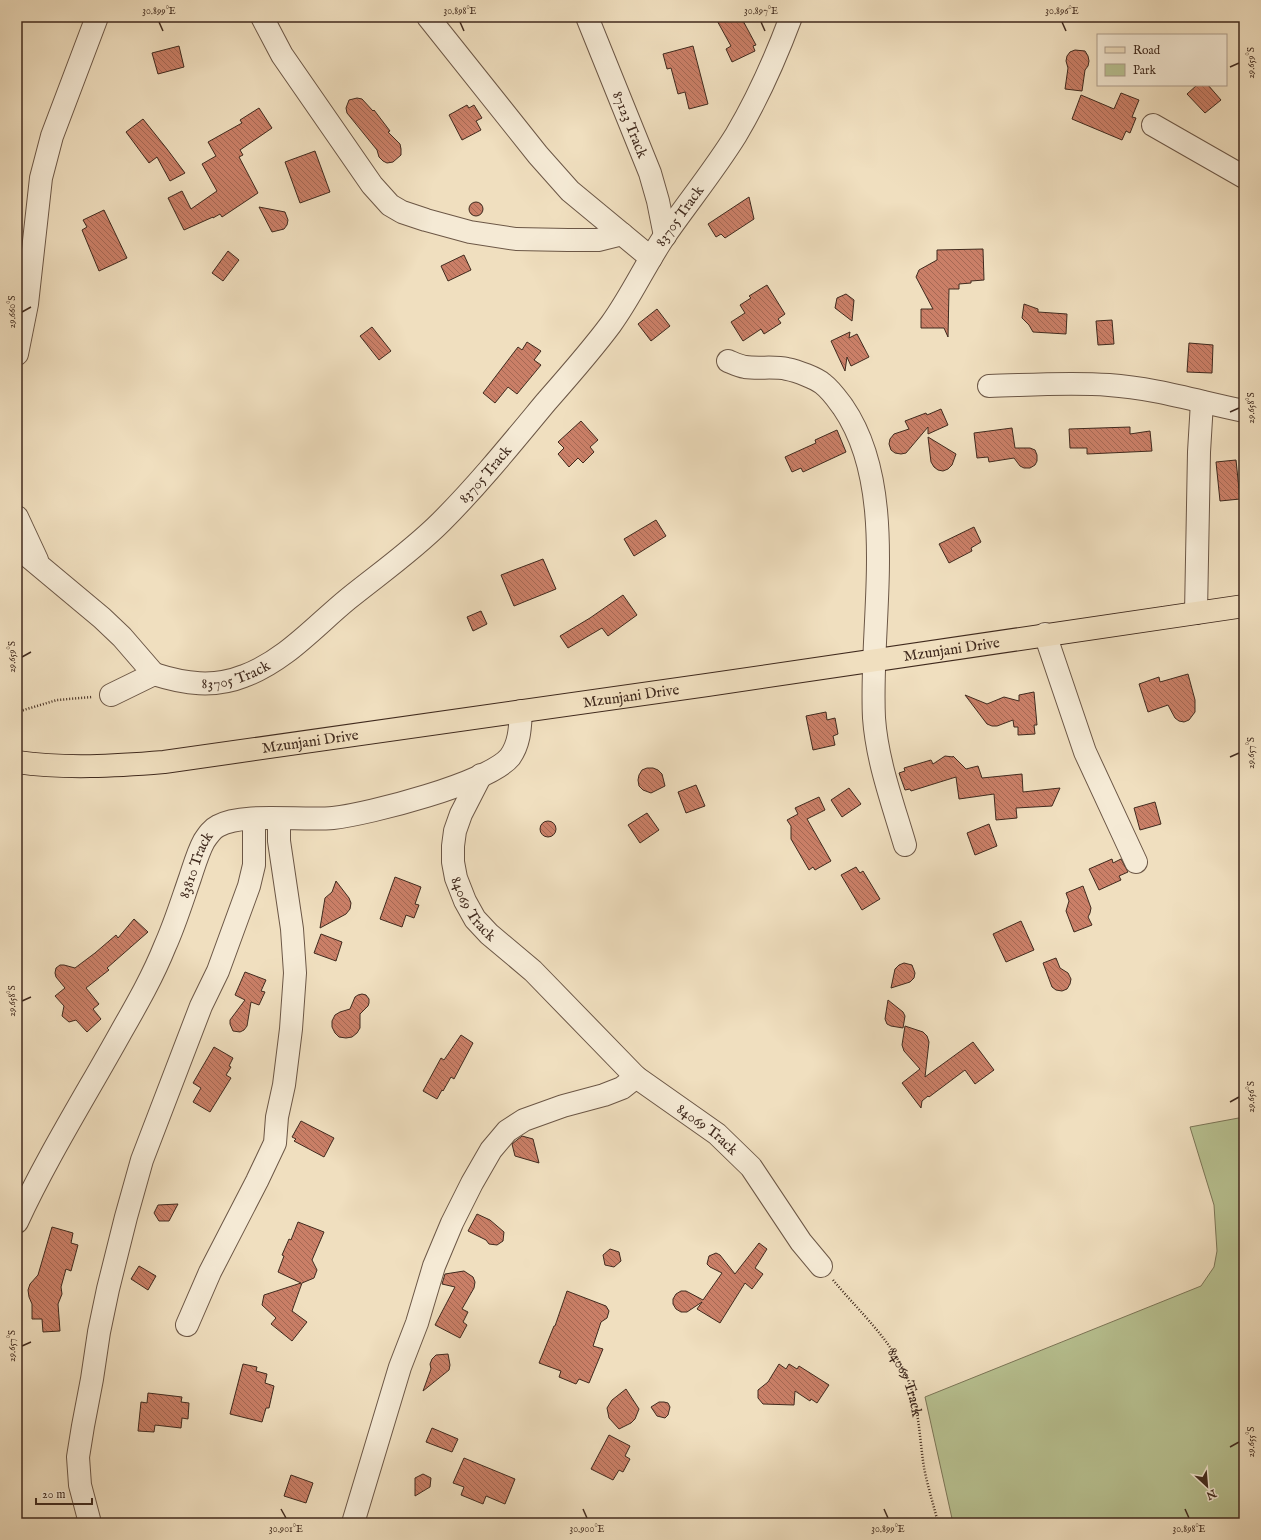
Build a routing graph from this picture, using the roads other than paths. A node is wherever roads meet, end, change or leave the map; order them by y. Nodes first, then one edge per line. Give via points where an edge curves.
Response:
1 (97, 17) edge
2 (262, 17) edge
3 (428, 17) edge
4 (587, 17) edge
5 (791, 17) edge
6 (1152, 125) dead end
7 (1244, 177) edge
8 (622, 234) junction
9 (665, 236) junction
10 (651, 258) junction
11 (17, 354) edge
12 (728, 361) dead end
13 (990, 386) dead end
14 (1202, 402) junction
15 (1244, 411) edge
16 (17, 517) edge
17 (17, 547) edge
18 (41, 567) junction
19 (1244, 606) edge
20 (1196, 613) junction
21 (1045, 634) junction
22 (874, 660) junction
23 (154, 674) junction
24 (111, 695) road end
25 (521, 711) junction
26 (17, 762) edge
27 (481, 775) junction
28 (254, 819) junction
29 (279, 819) junction
30 (905, 845) dead end
31 (1136, 862) dead end
32 (636, 1077) junction
33 (17, 1222) edge
34 (821, 1266) road end
35 (186, 1325) dead end
36 (90, 1523) edge
37 (353, 1523) edge

1 - 11 street via 52,136 41,178 26,304
2 - 8 street via 282,55 372,185 390,204 402,212 470,232 516,239 598,240
3 - 8 street via 538,155 570,191
4 - 9 street, 87123 Track via 650,173
5 - 9 street, 83705 Track via 740,128
6 - 7 street
8 - 10 street
9 - 10 street, 83705 Track
10 - 23 street, 83705 Track via 610,325 526,427 440,523 289,651 256,672 225,682 186,683
12 - 22 street via 745,367 787,369 810,377 823,384 836,397 851,419 871,473 876,504
13 - 14 street via 1109,385
14 - 15 street
14 - 20 street
16 - 18 street
17 - 18 street
18 - 23 street via 102,618
19 - 20 main road, Mzunjani Drive
20 - 21 main road, Mzunjani Drive
21 - 22 main road, Mzunjani Drive
21 - 31 street via 1085,752
22 - 25 main road, Mzunjani Drive
22 - 30 street via 874,720 879,751
23 - 24 street
25 - 26 main road, Mzunjani Drive via 164,762 87,766
25 - 27 street, 83810 Track via 516,747 501,765
27 - 29 street, 83810 Track via 431,794 367,812 333,818
27 - 32 street, 84069 Track via 455,831 453,862 465,901 475,919 489,934 533,971
28 - 29 street, 83810 Track
28 - 33 street, 83810 Track via 220,825 213,829 205,840 160,958
28 - 36 street via 254,865 249,886 218,971 201,1006 142,1160 108,1289 78,1457 80,1485
29 - 35 street via 279,841 292,929 294,973 291,1029 275,1143
32 - 34 street, 84069 Track via 717,1134 747,1163 801,1242
32 - 37 street via 622,1088 604,1095 524,1120 507,1131 491,1150 452,1223 434,1266 400,1367

